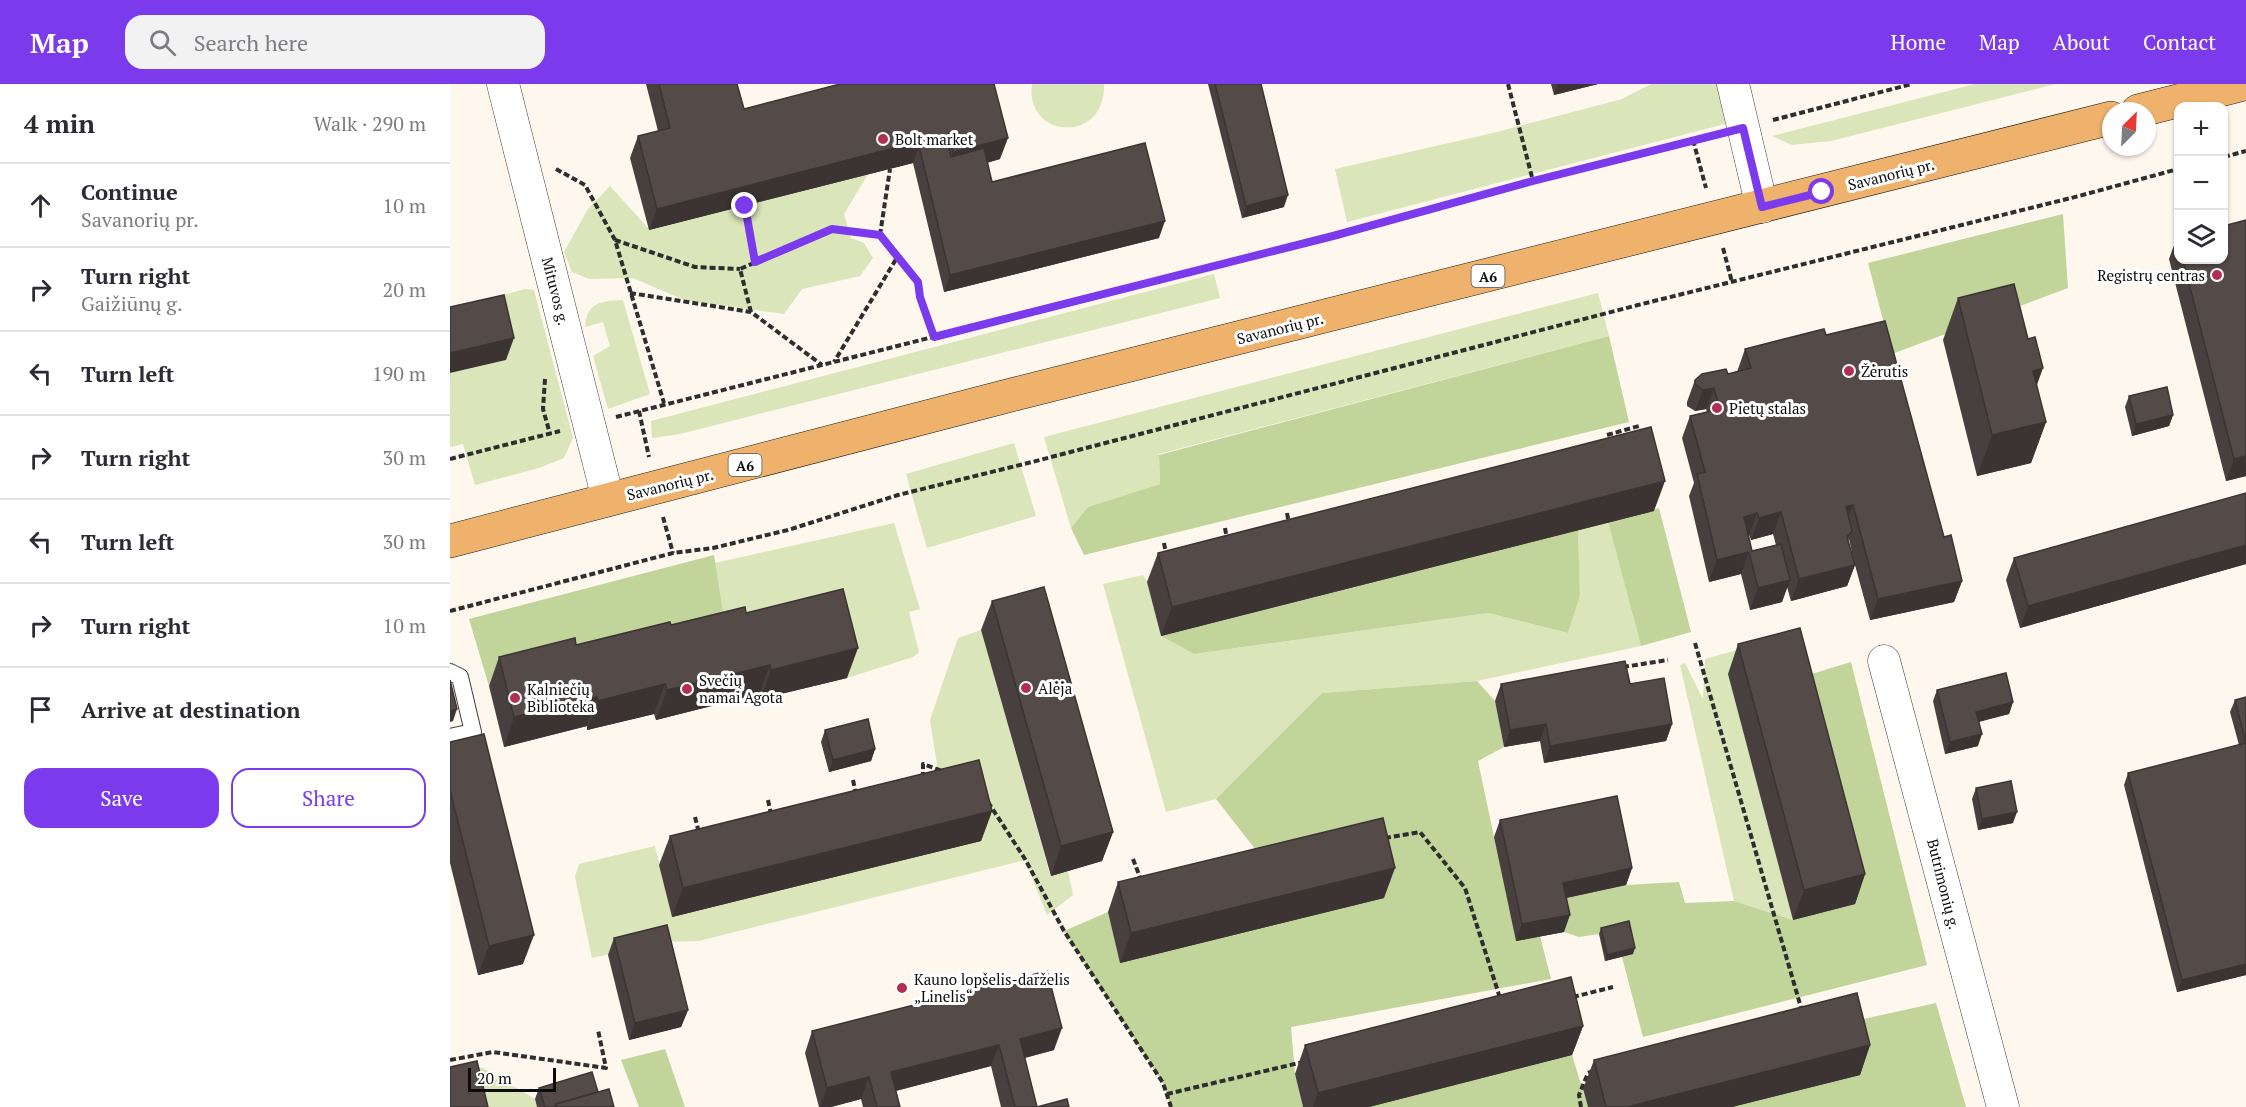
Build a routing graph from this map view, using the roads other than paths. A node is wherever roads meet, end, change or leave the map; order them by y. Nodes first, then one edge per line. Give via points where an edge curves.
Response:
1 (503, 84) edge
2 (1733, 84) edge
3 (2244, 84) edge
4 (2156, 106) edge
5 (2102, 120) edge
6 (1762, 207) junction
7 (608, 499) junction
8 (450, 541) edge
9 (1884, 661) dead end
10 (450, 672) edge
11 (450, 737) edge
12 (2003, 1107) edge

1 - 7 street, Mituvos g.
2 - 6 street
3 - 4 main road
5 - 6 main road, Savanorių pr. / A6
6 - 7 main road, Savanorių pr. / A6
7 - 8 main road, Savanorių pr. / A6
9 - 12 street, Butrimonių g.
10 - 11 lane via 460,677 473,732

